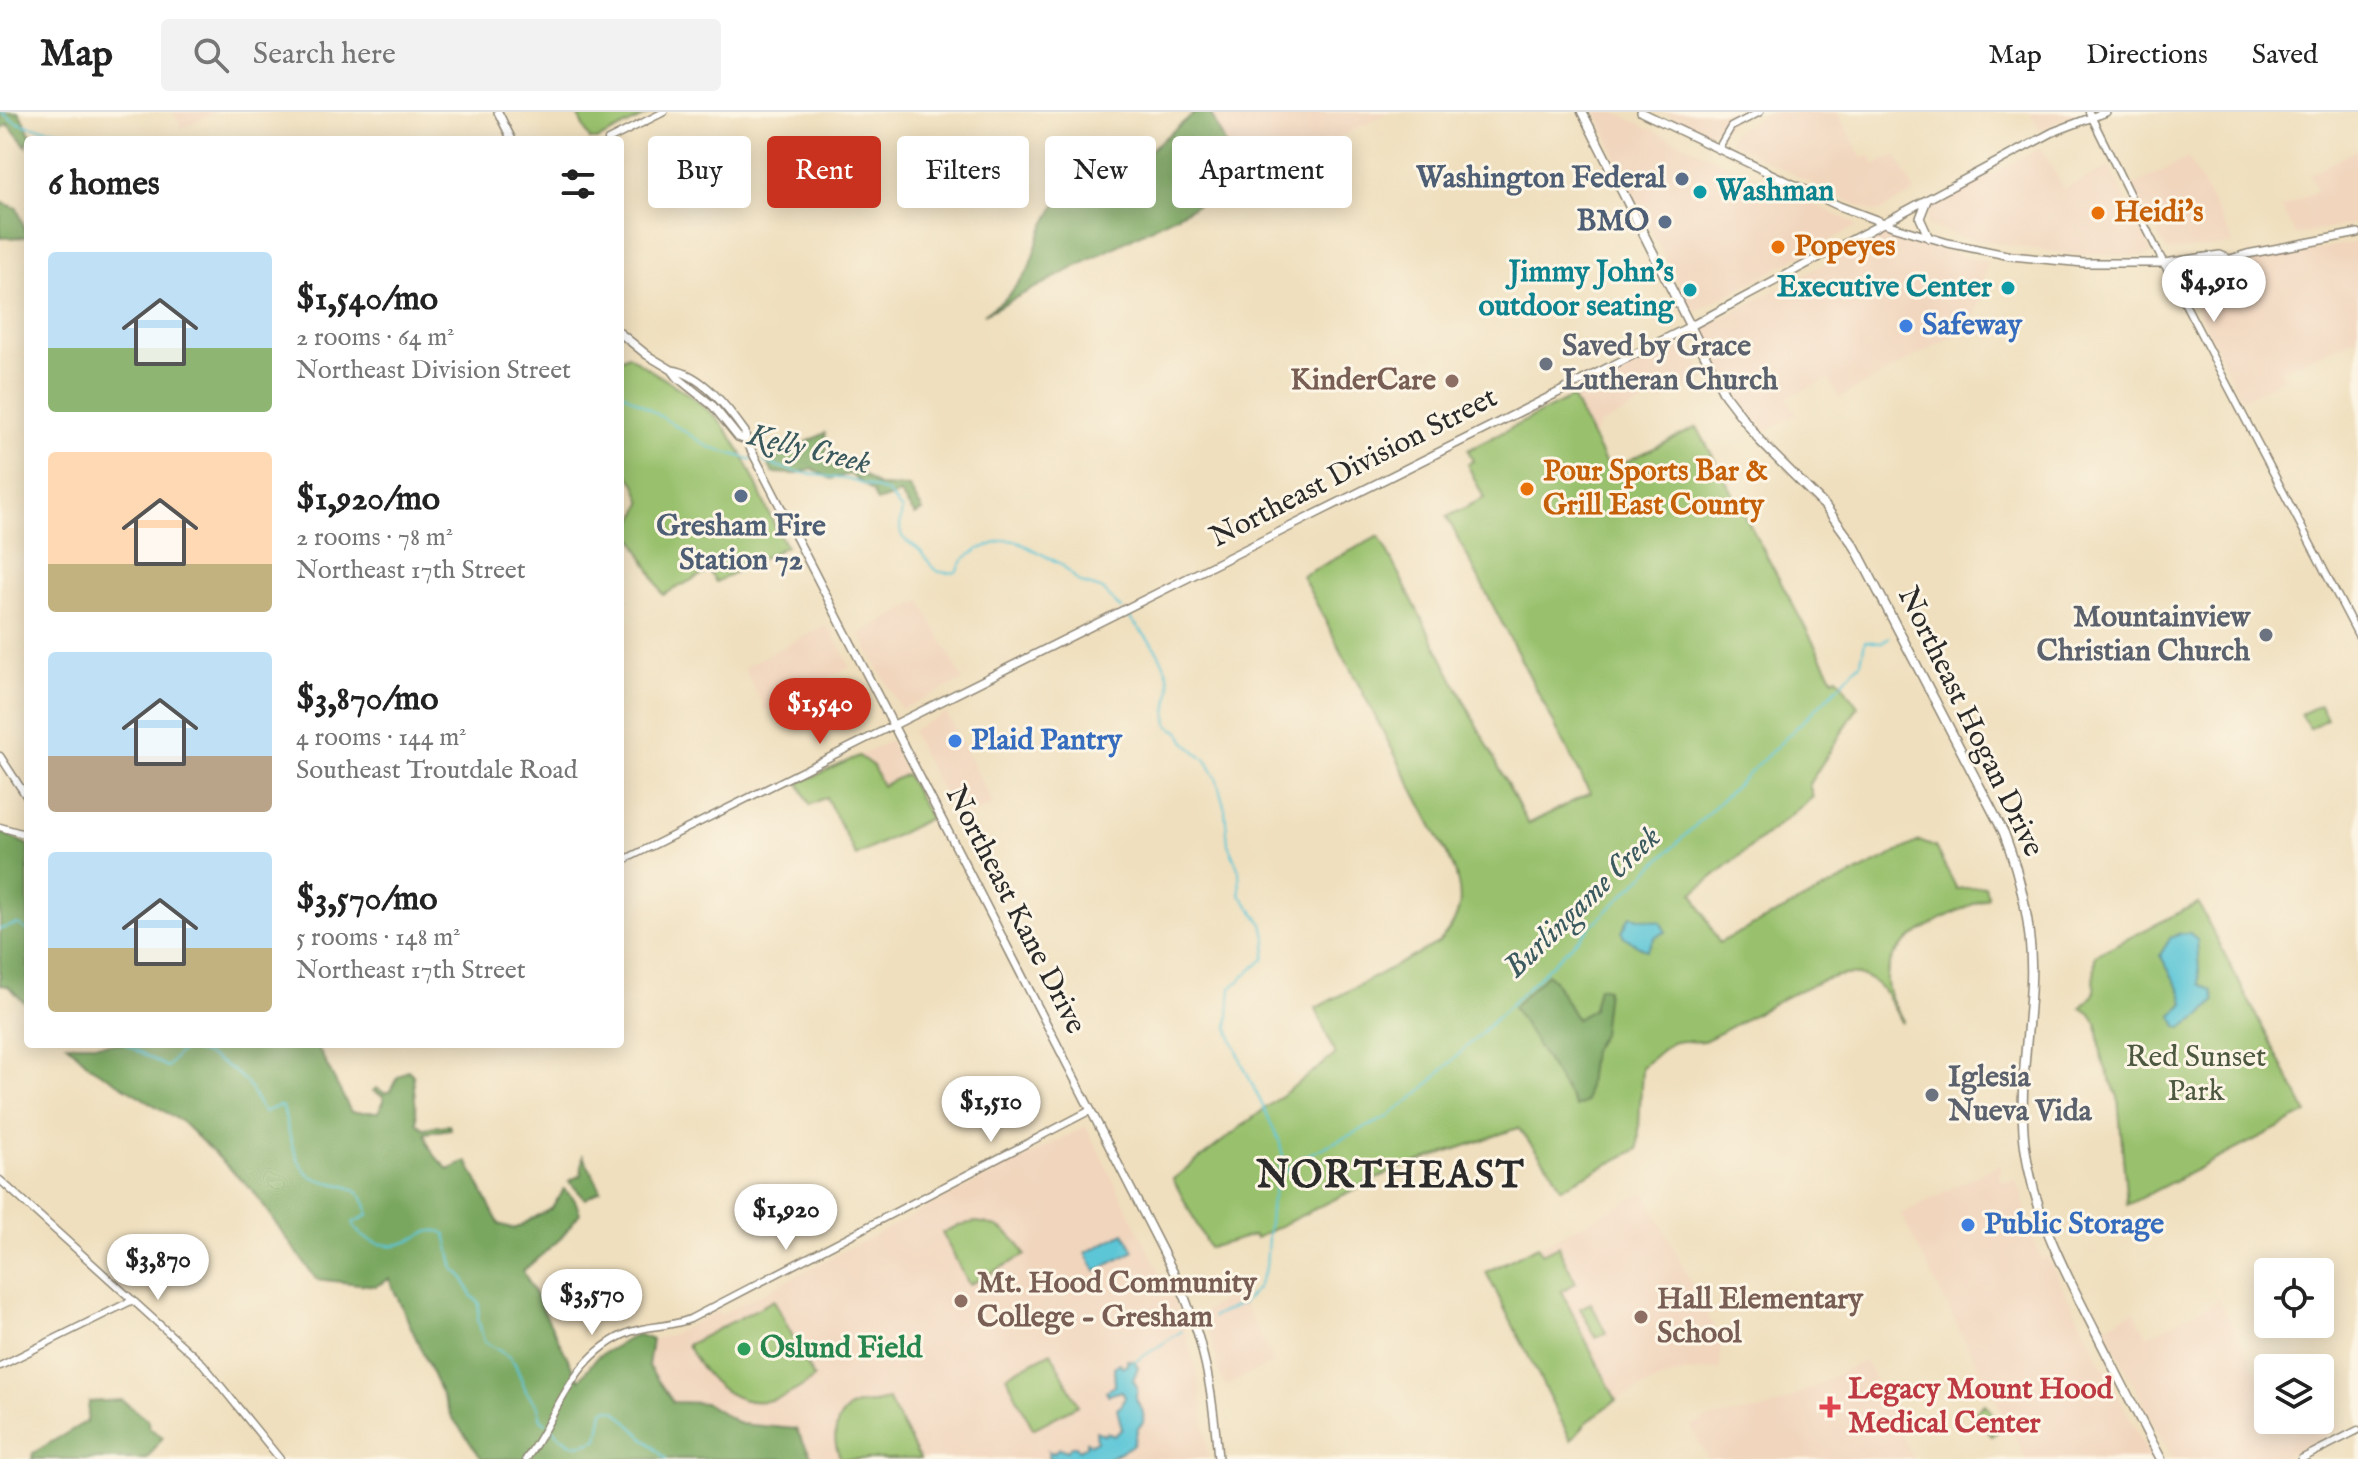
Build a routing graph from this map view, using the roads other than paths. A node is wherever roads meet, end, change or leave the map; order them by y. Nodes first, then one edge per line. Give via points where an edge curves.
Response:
1 (498, 112) edge
2 (664, 112) edge
3 (1641, 112) edge
4 (1760, 112) edge
5 (2106, 112) edge
6 (2090, 114) edge
7 (1586, 115) edge
8 (510, 136) edge
9 (616, 136) edge
10 (1718, 149) junction
11 (1927, 198) junction
12 (1882, 223) junction
13 (2358, 233) edge
14 (1929, 238) junction
15 (2168, 263) junction
16 (1689, 327) junction
17 (624, 337) edge
18 (2358, 635) edge
19 (894, 725) junction
20 (0, 756) edge
21 (24, 793) edge
22 (0, 827) edge
23 (24, 834) edge
24 (624, 860) edge
25 (1091, 1110) junction
26 (0, 1180) edge
27 (133, 1300) junction
28 (0, 1366) edge
29 (2358, 1430) edge
30 (280, 1459) edge
31 (526, 1459) edge
32 (1218, 1459) edge
33 (2161, 1459) edge
34 (2301, 1459) edge

1 - 8 main road
2 - 9 street
3 - 10 main road
4 - 10 street via 1731,127
5 - 6 main road, Northeast Division Street
6 - 11 main road, Northeast Division Street
6 - 15 street
7 - 16 highway, Northeast Hogan Drive
10 - 12 main road
11 - 12 main road, Northeast Division Street
11 - 14 main road via 1920,218
12 - 14 main road
12 - 16 main road, Northeast Division Street
13 - 15 main road via 2220,262 2175,267
14 - 15 main road via 2051,261
15 - 18 street
16 - 19 main road, Northeast Division Street
16 - 33 highway, Northeast Hogan Drive via 1742,420 1825,506 1862,558 2004,833 2030,936 2023,1103 2033,1188 2057,1258
17 - 19 main road, Northeast Kane Drive via 718,398 745,432
19 - 24 street, Northeast Division Street
19 - 25 main road, Northeast Kane Drive
20 - 21 street
22 - 23 street
25 - 31 street via 690,1319 622,1336 579,1372
25 - 32 main road, Northeast Kane Drive via 1190,1308 1208,1369
26 - 27 street
27 - 28 street
27 - 30 street via 210,1370
29 - 34 street

